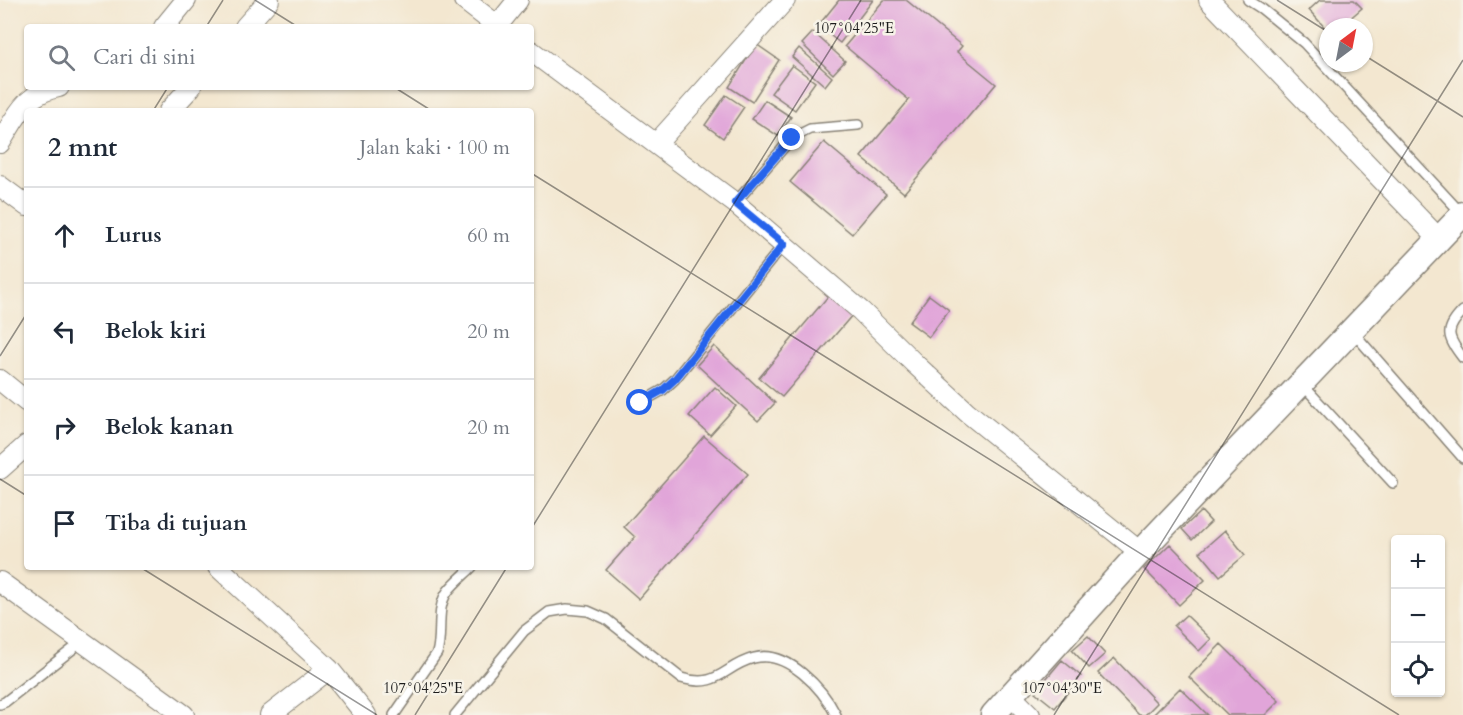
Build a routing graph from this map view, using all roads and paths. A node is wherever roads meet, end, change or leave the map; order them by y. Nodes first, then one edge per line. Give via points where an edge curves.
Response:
1 (186, 0) edge
2 (269, 0) edge
3 (464, 0) edge
4 (518, 0) edge
5 (785, 0) edge
6 (1209, 0) edge
7 (1248, 0) edge
8 (166, 24) edge
9 (248, 24) edge
10 (495, 24) edge
11 (500, 24) edge
12 (534, 53) edge
13 (44, 90) edge
14 (188, 90) edge
15 (172, 108) edge
16 (858, 125) dead end
17 (0, 143) edge
18 (657, 143) junction
19 (0, 186) edge
20 (735, 203) junction
21 (24, 204) edge
22 (1463, 215) edge
23 (1439, 239) junction
24 (784, 244) junction
25 (1463, 311) edge
26 (1352, 331) junction
27 (1463, 358) edge
28 (0, 380) edge
29 (1302, 384) junction
30 (24, 400) edge
31 (640, 403) dead end
32 (24, 448) edge
33 (1463, 458) edge
34 (0, 469) edge
35 (1393, 483) dead end
36 (1140, 552) junction
37 (221, 570) edge
38 (469, 570) edge
39 (0, 582) edge
40 (82, 641) junction
41 (329, 669) junction
42 (1010, 695) junction
43 (0, 704) edge
44 (184, 715) edge
45 (270, 715) edge
46 (366, 715) edge
47 (394, 715) edge
48 (455, 715) edge
49 (836, 715) edge
50 (993, 715) edge
51 (1030, 715) edge

1 - 8 street
2 - 9 street
3 - 10 street
4 - 11 street
5 - 18 street
6 - 23 street
7 - 22 lane via 1304,43
12 - 18 street
13 - 17 street via 25,103
14 - 15 street
16 - 20 lane via 810,129 792,138
18 - 20 street
19 - 21 street
20 - 24 street
22 - 23 street
23 - 26 street
24 - 31 lane via 675,379
24 - 36 street via 967,412
25 - 27 lane via 1452,322 1449,332 1452,344
26 - 29 street
26 - 33 lane
28 - 30 street
29 - 35 lane
29 - 36 street
32 - 34 street
36 - 42 street
37 - 41 street
38 - 47 lane via 447,592 441,607 437,653
39 - 40 street
40 - 43 lane
40 - 44 street
41 - 45 street
41 - 46 street
42 - 50 street
42 - 51 street
48 - 49 lane via 524,631 549,612 567,609 588,611 606,619 681,678 696,682 711,680 755,657 774,658 809,678

